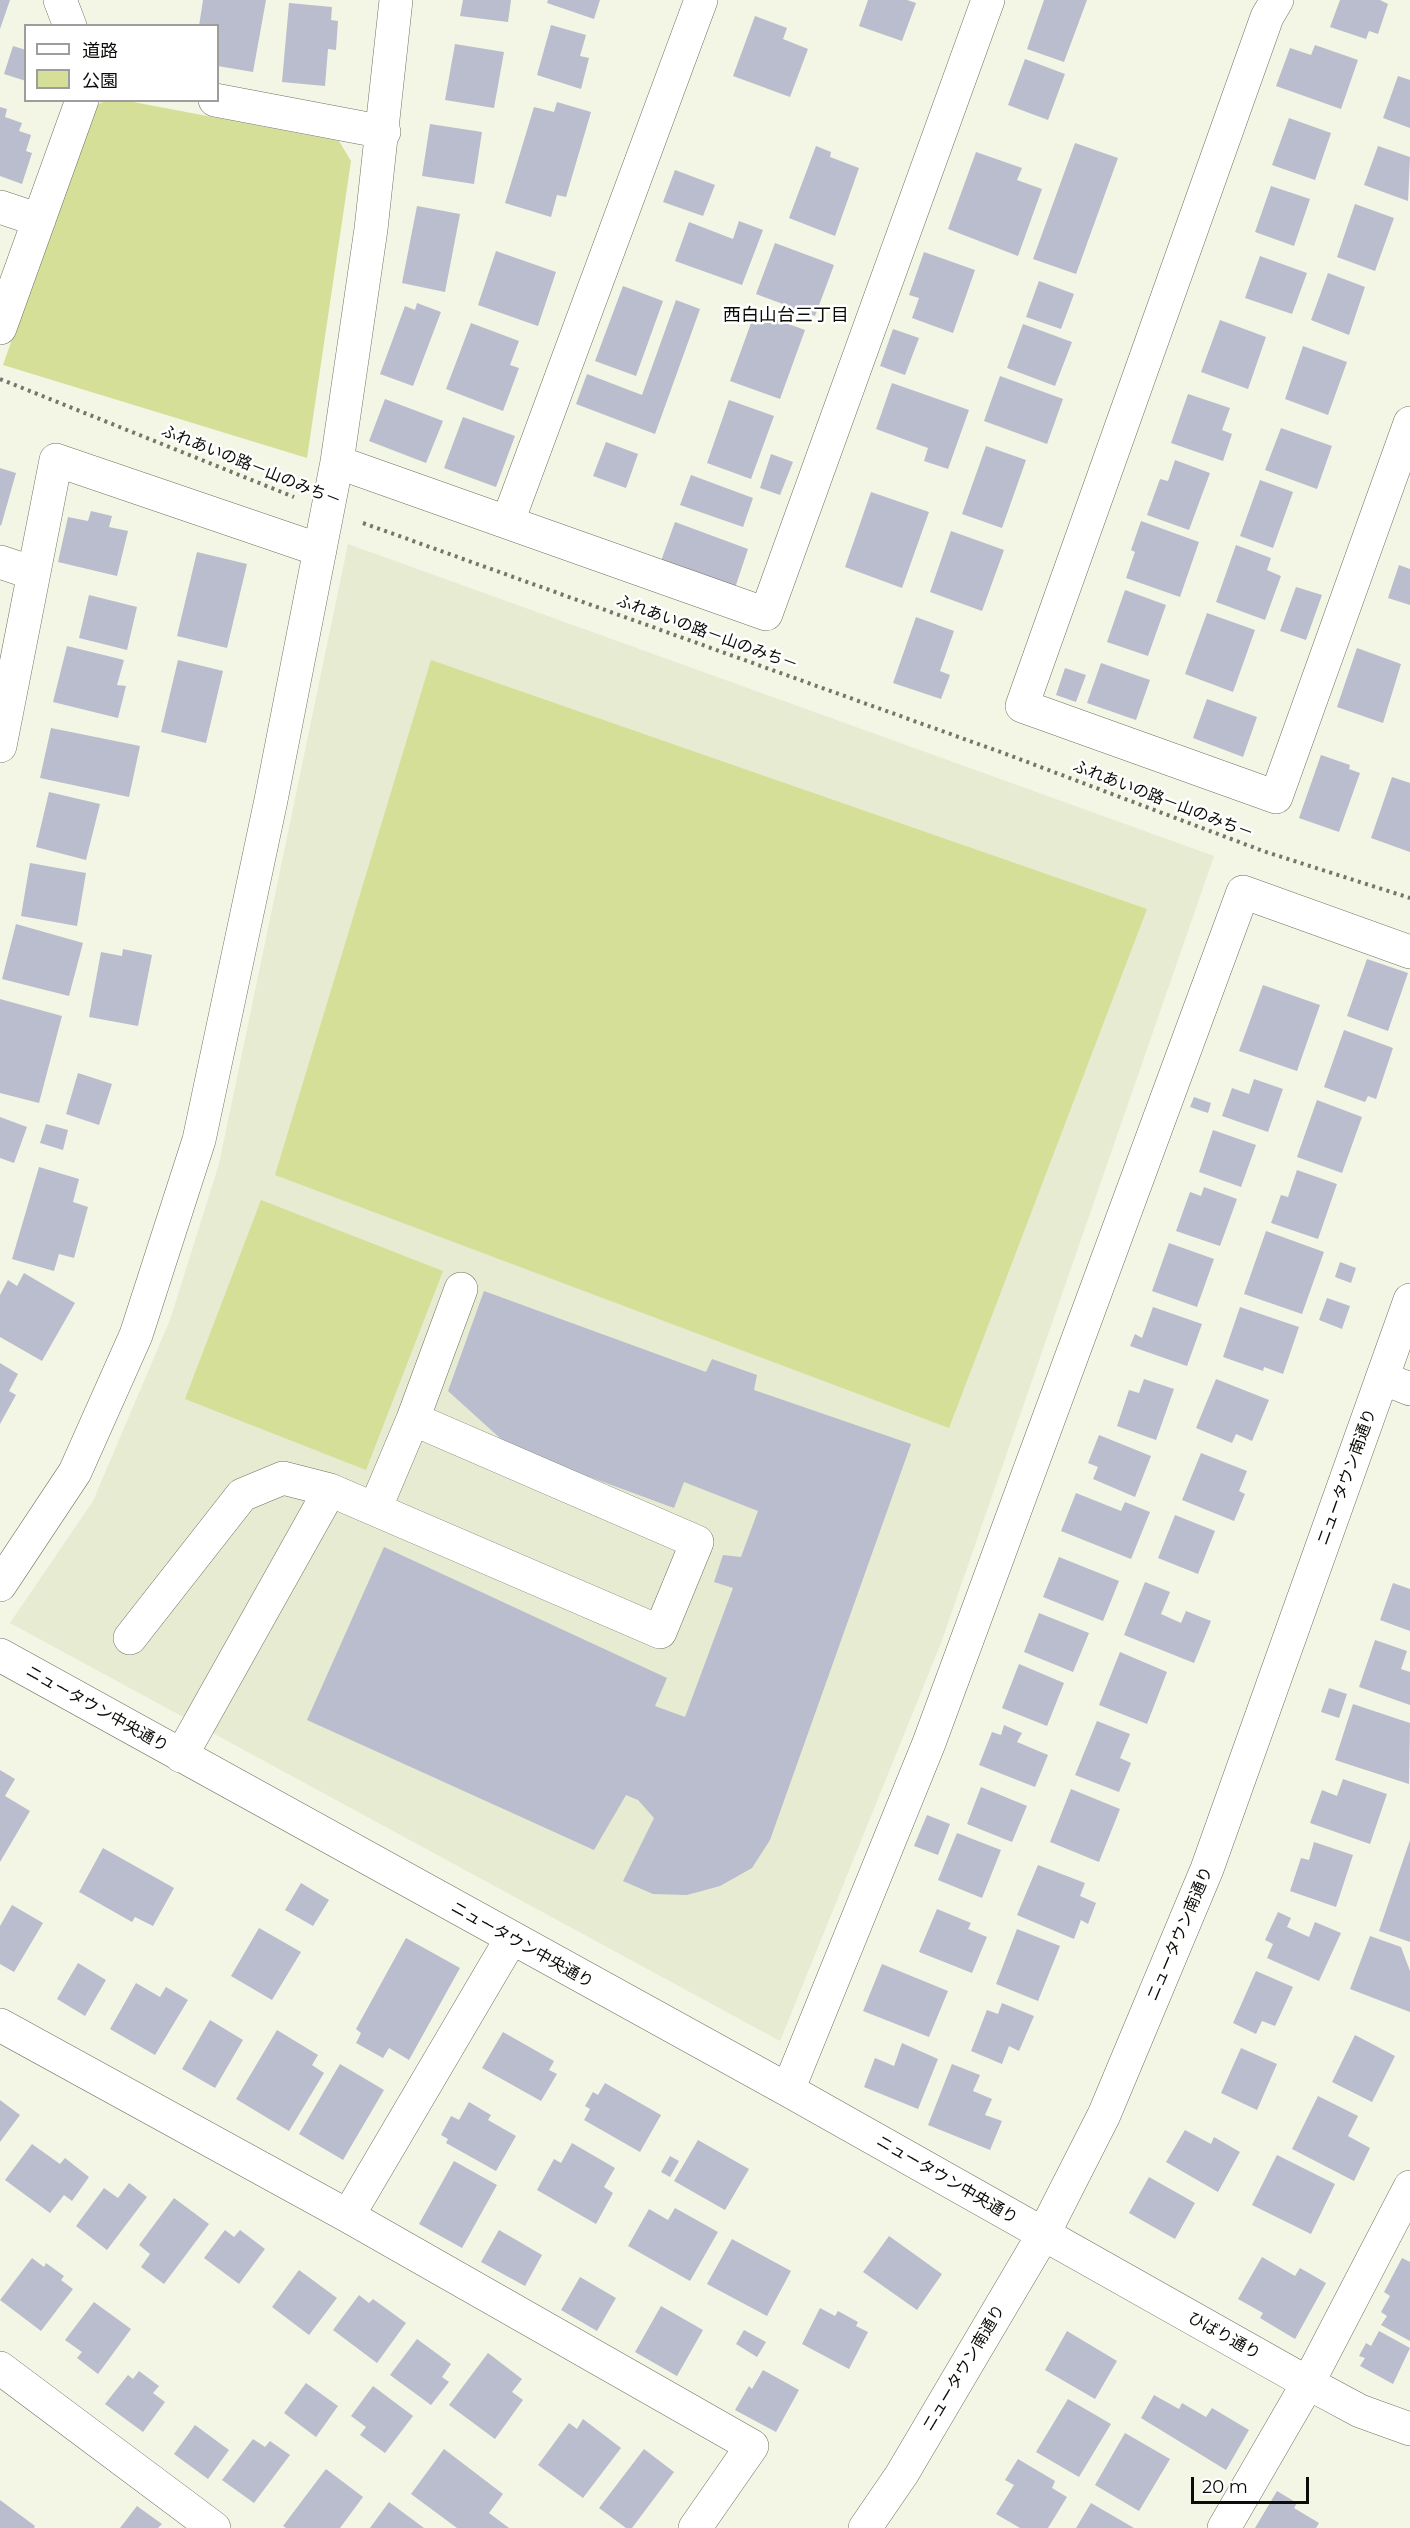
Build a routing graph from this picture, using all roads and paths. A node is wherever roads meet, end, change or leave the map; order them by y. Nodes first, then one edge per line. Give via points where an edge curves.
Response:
1 (60, 0) edge
2 (396, 0) edge
3 (701, 0) edge
4 (988, 0) edge
5 (1277, 0) edge
6 (69, 24) edge
7 (219, 101) edge
8 (81, 102) edge
9 (384, 132) junction
10 (0, 207) edge
11 (39, 220) junction
12 (0, 328) edge
13 (0, 379) edge
14 (1410, 423) edge
15 (337, 462) junction
16 (328, 510) junction
17 (508, 521) junction
18 (320, 550) junction
19 (0, 562) edge
20 (33, 573) junction
21 (0, 746) edge
22 (1410, 898) edge
23 (1410, 952) edge
24 (461, 1289) dead end
25 (1410, 1300) edge
26 (1396, 1383) edge
27 (413, 1419) junction
28 (330, 1490) junction
29 (375, 1509) junction
30 (0, 1585) edge
31 (130, 1638) dead end
32 (0, 1655) edge
33 (181, 1756) junction
34 (511, 1939) junction
35 (0, 2025) edge
36 (788, 2090) junction
37 (1410, 2187) edge
38 (348, 2216) junction
39 (1043, 2235) junction
40 (0, 2368) edge
41 (1308, 2383) junction
42 (1410, 2429) edge
43 (214, 2528) edge
44 (694, 2528) edge
45 (865, 2528) edge
46 (1224, 2528) edge

1 - 6 street
2 - 9 street
3 - 17 street
4 - 17 street via 766,614
5 - 14 street via 1264,27 1022,706 1276,797
7 - 9 street
8 - 11 street
9 - 15 street
10 - 11 street
11 - 12 street
13 - 16 path, ふれあいの路－山のみち－
15 - 16 street
15 - 17 street
16 - 18 street
16 - 22 path, ふれあいの路－山のみち－ via 1006,754 1263,851
18 - 20 street via 56,460
18 - 30 street via 198,1140 132,1346 75,1472
19 - 20 street
20 - 21 street
23 - 36 street via 1243,892 929,1743
24 - 27 street
25 - 26 street, ニュータウン南通り
26 - 39 street, ニュータウン南通り via 1207,1869 1104,2115
27 - 29 street
27 - 29 street via 697,1542 660,1632
28 - 29 street
28 - 31 street via 283,1478 242,1494
28 - 33 street
32 - 33 street, ニュータウン中央通り
33 - 34 street, ニュータウン中央通り
34 - 36 street, ニュータウン中央通り
34 - 38 street
35 - 38 street
36 - 39 street, ニュータウン中央通り
37 - 41 street
38 - 44 street via 752,2446
39 - 41 street, ひばり通り
39 - 45 street, ニュータウン南通り via 902,2474
40 - 43 street
41 - 42 street, ひばり通り via 1360,2411
41 - 46 street

